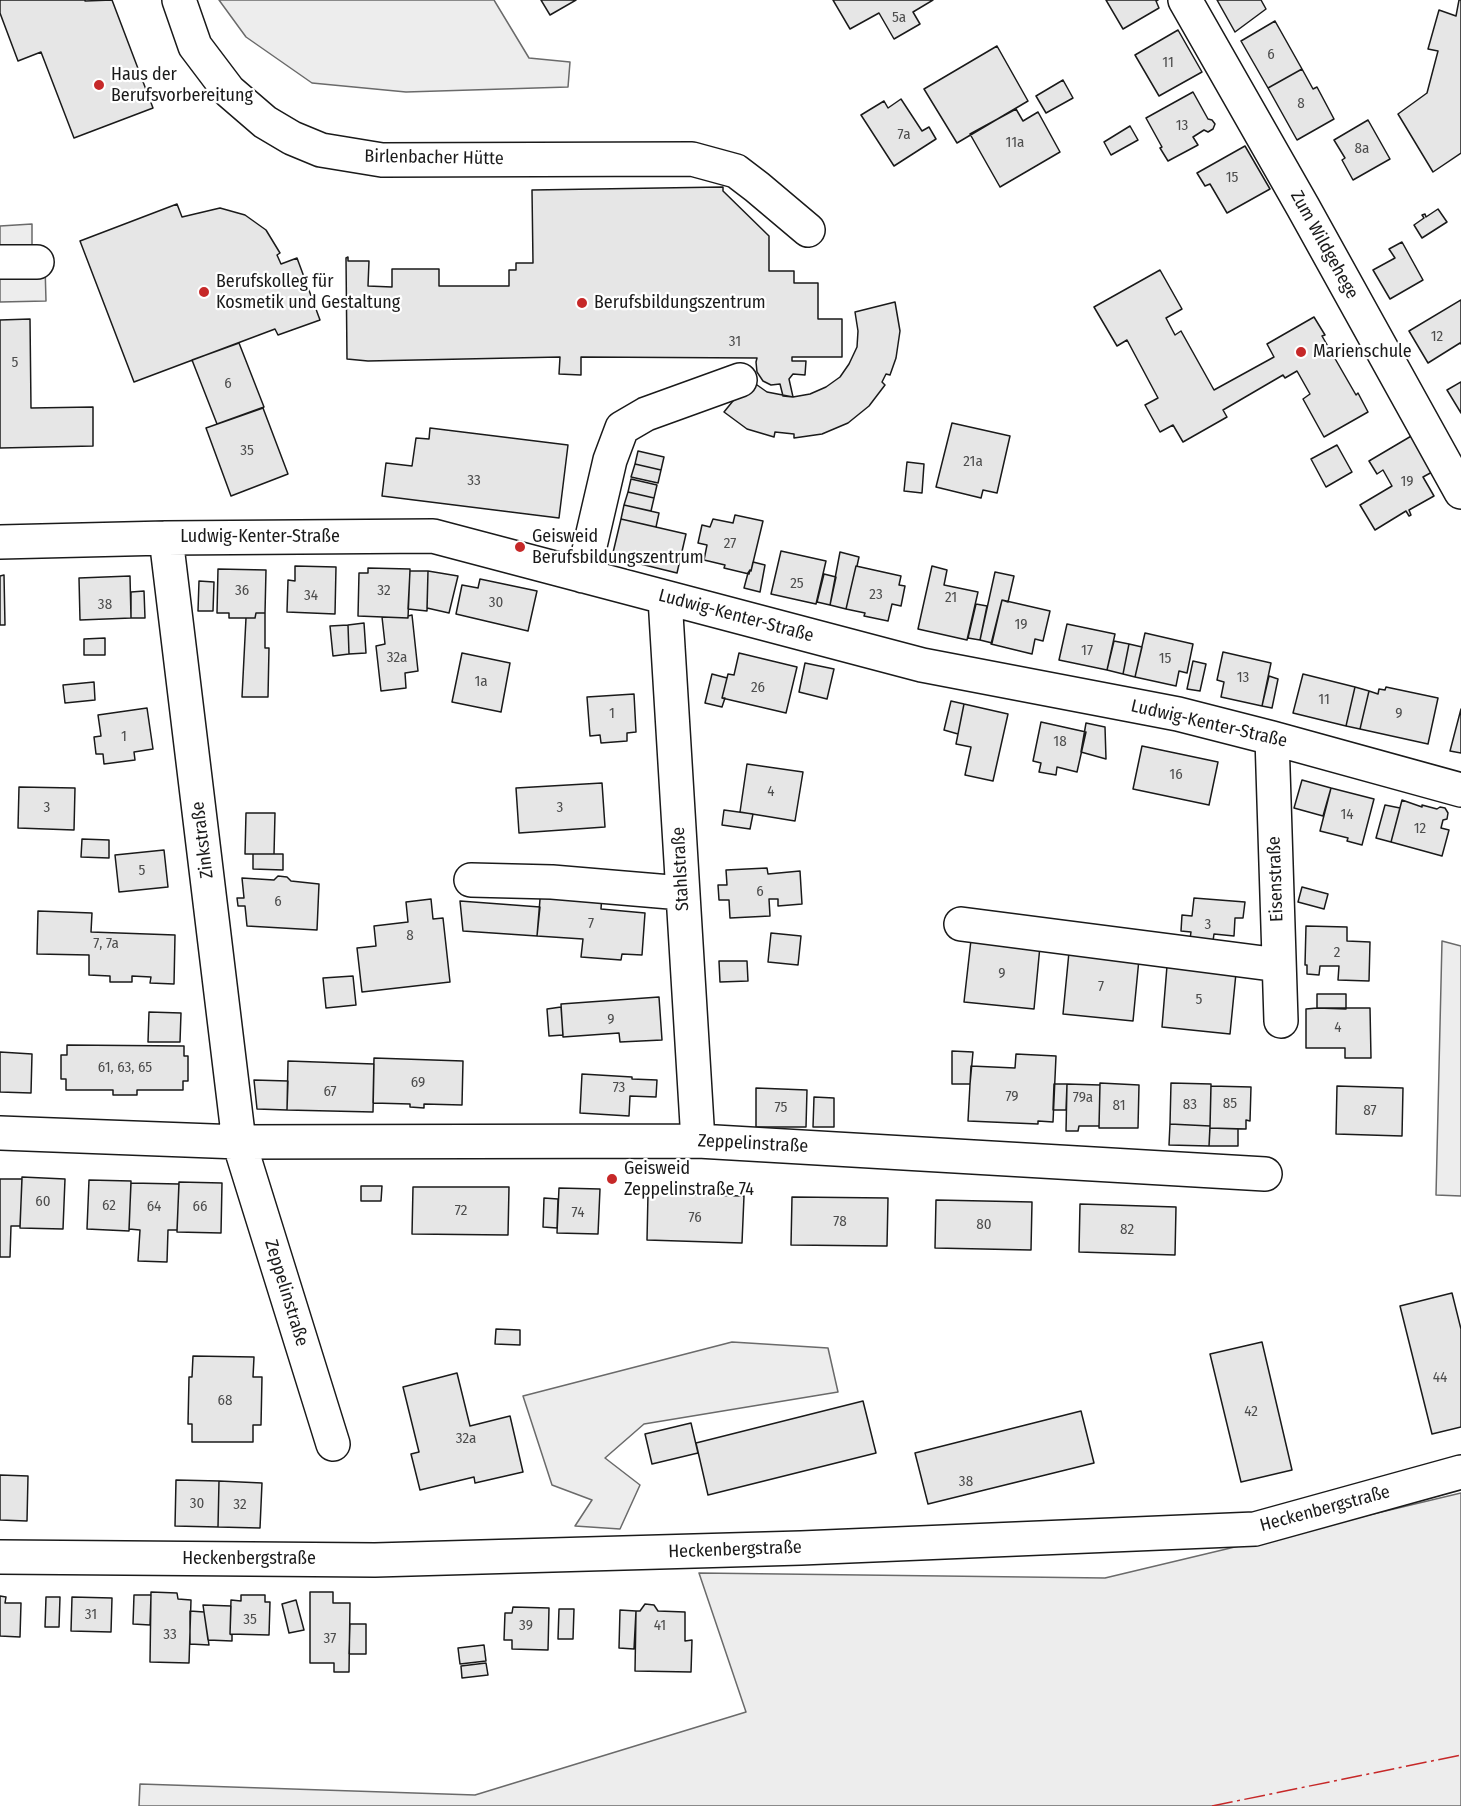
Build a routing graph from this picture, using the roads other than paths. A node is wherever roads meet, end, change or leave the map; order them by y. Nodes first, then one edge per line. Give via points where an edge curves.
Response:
1 (179, 0) edge
2 (1185, 0) edge
3 (808, 230) dead end
4 (0, 262) edge
5 (37, 262) dead end
6 (740, 380) dead end
7 (1461, 492) edge
8 (166, 537) junction
9 (0, 542) edge
10 (583, 576) junction
11 (665, 598) junction
12 (1272, 738) junction
13 (1461, 790) edge
14 (471, 880) dead end
15 (682, 893) junction
16 (962, 924) dead end
17 (1279, 965) junction
18 (1281, 1021) dead end
19 (0, 1133) edge
20 (698, 1141) junction
21 (239, 1142) junction
22 (1265, 1174) dead end
23 (333, 1444) dead end
24 (1461, 1472) edge
25 (0, 1557) edge

1 - 3 street, Birlenbacher Hütte via 195,46 229,91 265,122 321,150 382,160 692,159 736,171
2 - 7 street, Zum Wildgehege
4 - 5 street
6 - 10 street via 646,414 622,428 610,460
8 - 9 street, Ludwig-Kenter-Straße
8 - 10 street, Ludwig-Kenter-Straße via 433,536
8 - 21 street, Zinkstraße
10 - 11 street, Ludwig-Kenter-Straße
11 - 12 street, Ludwig-Kenter-Straße via 922,665 1178,714
11 - 15 street, Stahlstraße
12 - 13 street, Ludwig-Kenter-Straße
12 - 17 street, Eisenstraße
14 - 15 street
15 - 20 street, Stahlstraße
16 - 17 street
17 - 18 street, Eisenstraße
19 - 21 street, Zeppelinstraße
20 - 21 street, Zeppelinstraße
20 - 22 street, Zeppelinstraße
21 - 23 street, Zeppelinstraße
24 - 25 street, Heckenbergstraße via 1255,1529 387,1560

